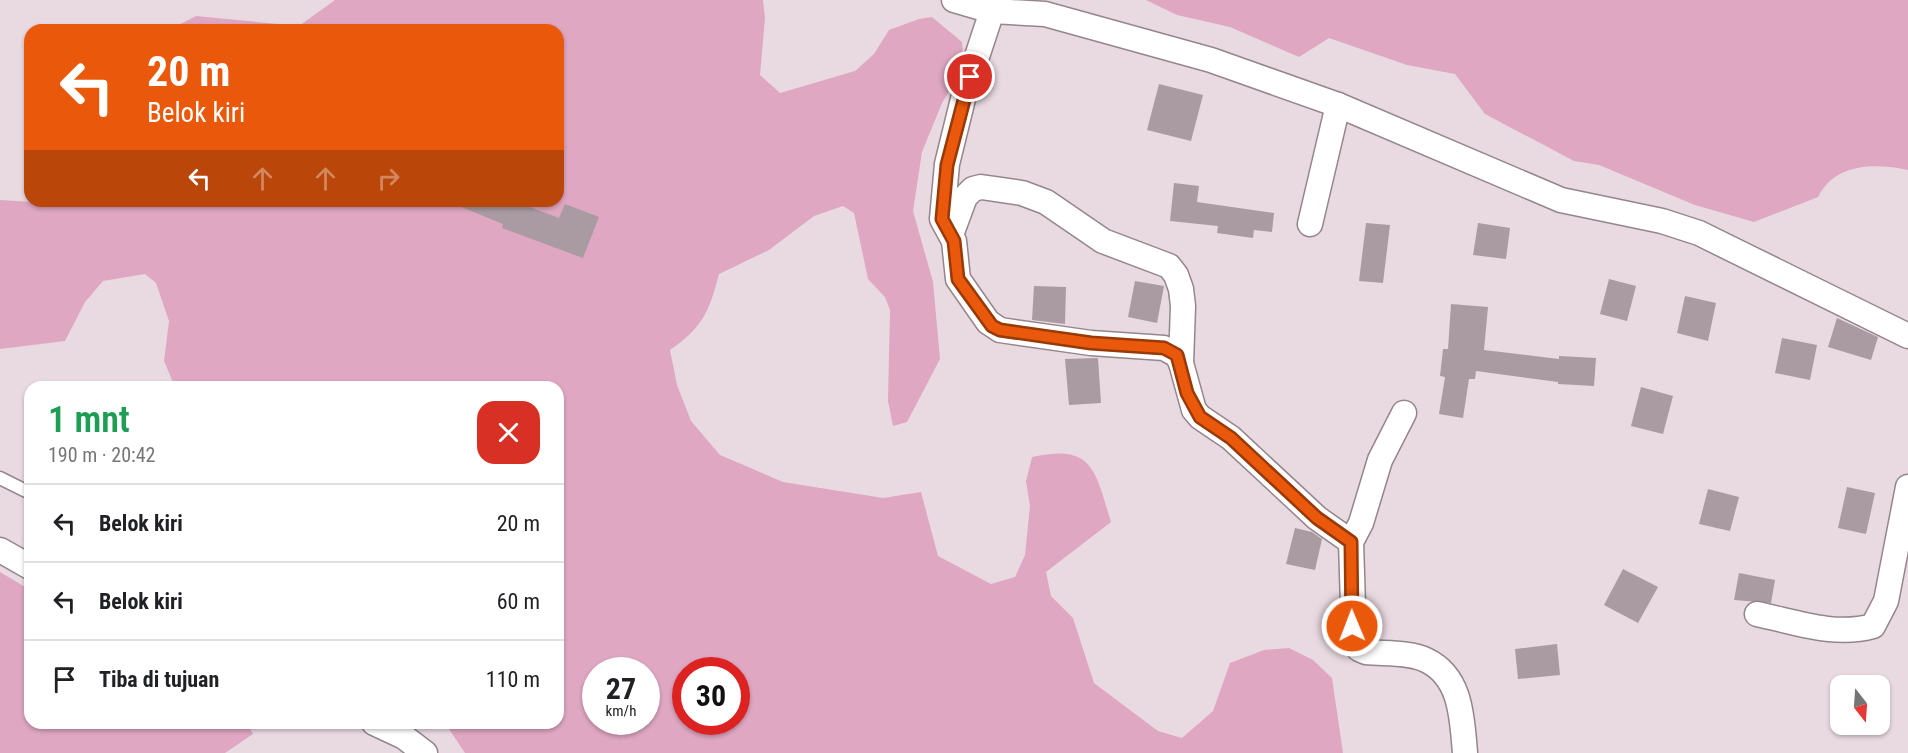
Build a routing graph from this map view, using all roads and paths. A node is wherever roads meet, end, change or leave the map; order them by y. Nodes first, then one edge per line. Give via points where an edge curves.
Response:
1 (954, 0) edge
2 (992, 11) junction
3 (1338, 105) junction
4 (1310, 224) dead end
5 (952, 232) junction
6 (1908, 336) edge
7 (1181, 363) junction
8 (1404, 413) dead end
9 (0, 478) edge
10 (1908, 487) edge
11 (24, 490) edge
12 (1351, 542) junction
13 (0, 550) edge
14 (24, 564) edge
15 (1757, 614) dead end
16 (387, 729) edge
17 (425, 753) edge
18 (1465, 753) edge

1 - 2 street
2 - 3 street via 1056,17 1211,60
2 - 5 street via 963,99 947,165 942,219
3 - 4 street
3 - 6 street via 1561,200 1700,233
5 - 7 street via 958,279 992,326 1070,340 1164,348 1177,355
5 - 7 street via 965,197 973,189 1022,193 1046,202 1103,241 1168,266 1176,275 1183,306
7 - 12 street via 1187,393 1200,417 1231,438 1317,518
8 - 12 street via 1380,460 1361,523
9 - 11 lane
10 - 15 street via 1886,601 1873,626 1831,630
12 - 18 street via 1352,626 1359,649 1425,660 1439,669 1460,704
13 - 14 street
16 - 17 street

